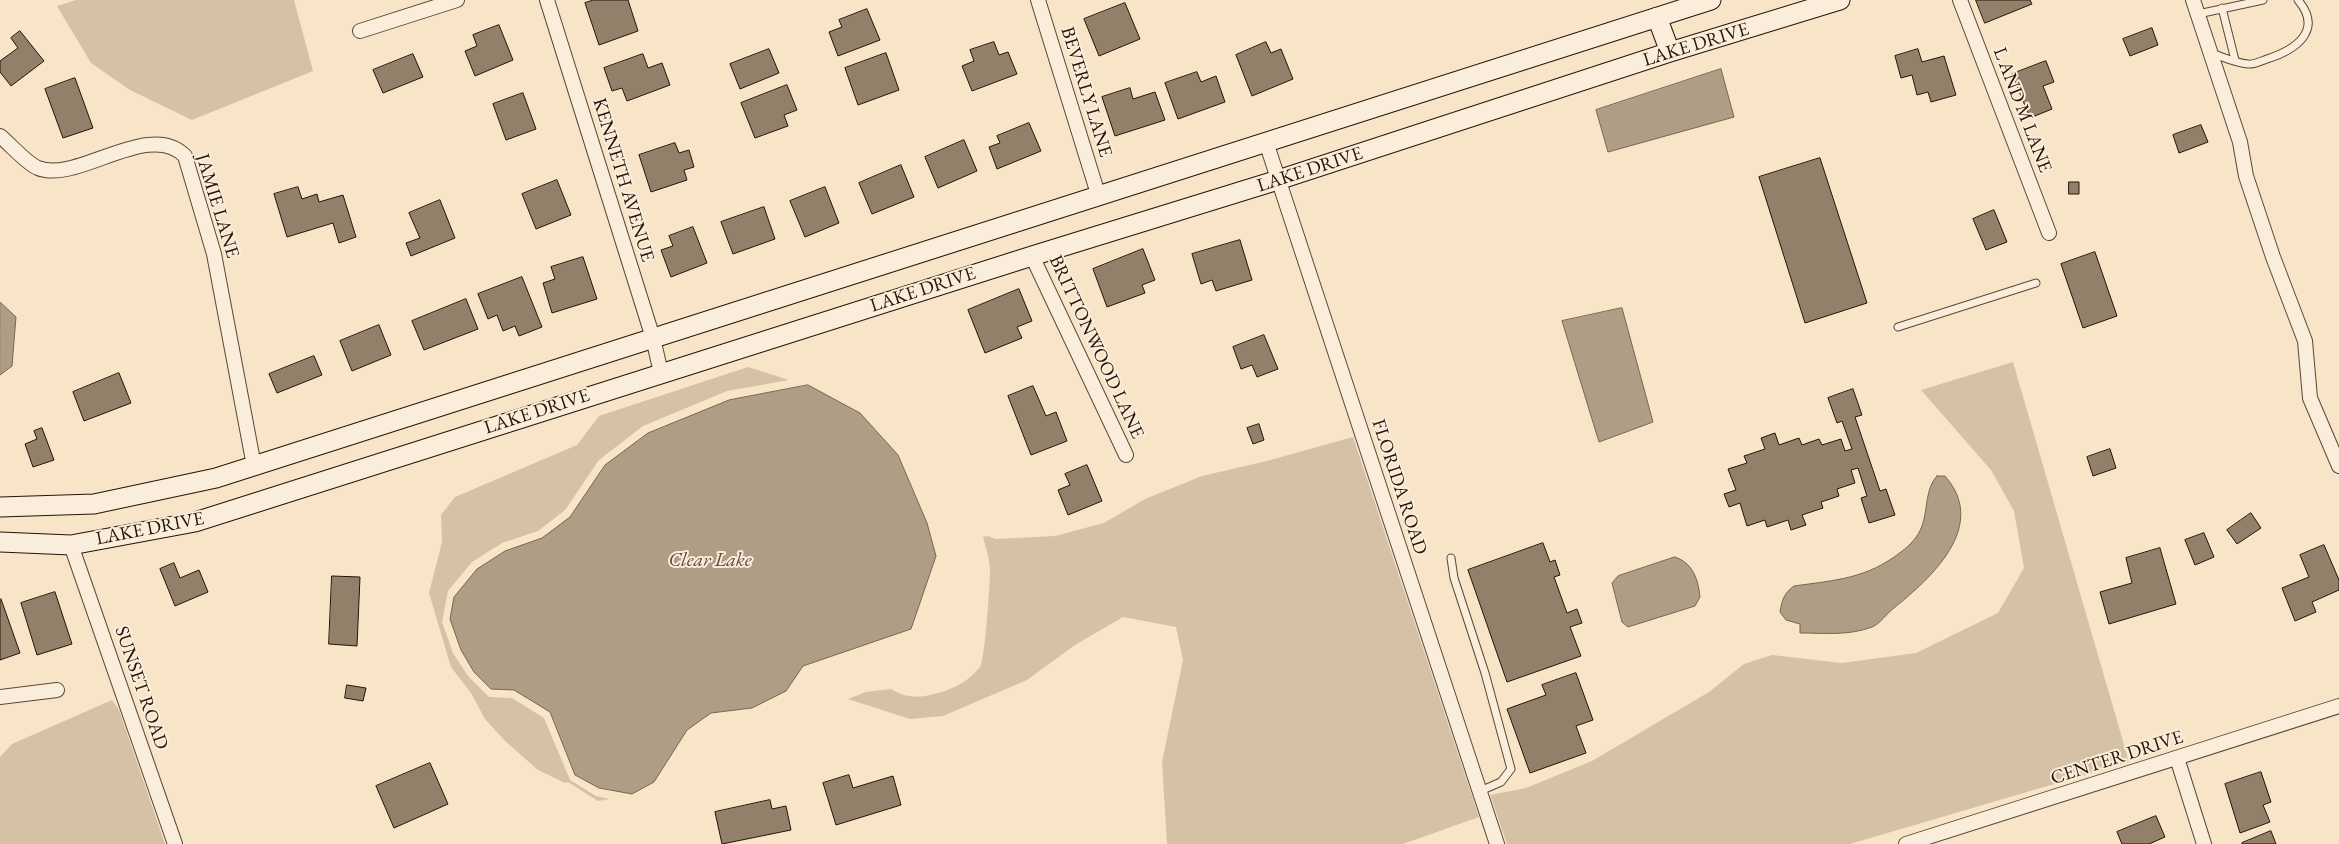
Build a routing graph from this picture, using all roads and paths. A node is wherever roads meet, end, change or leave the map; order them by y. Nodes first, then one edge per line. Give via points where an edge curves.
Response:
1 (457, 0) edge
2 (547, 0) edge
3 (1038, 0) edge
4 (1711, 0) edge
5 (1789, 0) edge
6 (1840, 0) edge
7 (1960, 0) edge
8 (2193, 0) edge
9 (2263, 0) edge
10 (2298, 0) edge
11 (2222, 8) junction
12 (2198, 14) junction
13 (1657, 17) junction
14 (1784, 19) junction
15 (360, 31) dead end
16 (1670, 52) junction
17 (2211, 53) junction
18 (2234, 60) junction
19 (0, 136) edge
20 (1266, 142) junction
21 (1278, 180) junction
22 (1098, 194) junction
23 (2049, 233) dead end
24 (1032, 256) junction
25 (2036, 283) dead end
26 (1898, 327) dead end
27 (652, 338) junction
28 (661, 373) junction
29 (1126, 455) dead end
30 (254, 466) junction
31 (2339, 466) edge
32 (0, 507) edge
33 (0, 542) edge
34 (71, 544) junction
35 (1451, 558) dead end
36 (57, 690) dead end
37 (0, 697) edge
38 (2339, 706) edge
39 (2178, 758) junction
40 (1480, 791) junction
41 (175, 844) edge
42 (1497, 844) edge
43 (1906, 844) edge
44 (2204, 844) edge

1 - 15 street
2 - 27 street, KENNETH AVENUE
3 - 22 street, BEVERLY LANE
4 - 13 main road, LAKE DRIVE
5 - 14 main road
6 - 14 main road, LAKE DRIVE
7 - 23 street, L AND M LANE
8 - 12 street
9 - 11 lane
10 - 18 lane via 2309,24 2304,39 2279,56 2250,65
11 - 12 lane
11 - 18 lane
12 - 17 street
13 - 16 main road
13 - 20 main road, LAKE DRIVE
14 - 16 main road, LAKE DRIVE
16 - 21 main road, LAKE DRIVE
17 - 18 lane
17 - 31 street via 2240,142 2246,176 2305,341 2310,398
19 - 30 street, JAMIE LANE via 38,168 58,170 85,164 123,149 159,146 177,148 185,156 214,254
20 - 21 street, FLORIDA ROAD
20 - 22 main road, LAKE DRIVE
21 - 24 main road, LAKE DRIVE
21 - 40 street, FLORIDA ROAD
22 - 27 main road, LAKE DRIVE
24 - 28 main road, LAKE DRIVE
24 - 29 street, BRITTONWOOD LANE
25 - 26 lane
27 - 28 street, KENNETH AVENUE
27 - 30 main road, LAKE DRIVE
28 - 34 main road, LAKE DRIVE via 195,522
30 - 32 main road, LAKE DRIVE via 216,478 94,504
33 - 34 main road, LAKE DRIVE
34 - 41 street, SUNSET ROAD
35 - 40 lane via 1454,578 1485,673 1511,769 1501,782
36 - 37 street
38 - 39 street, CENTER DRIVE
39 - 43 street, CENTER DRIVE
39 - 44 street
40 - 42 street, FLORIDA ROAD

